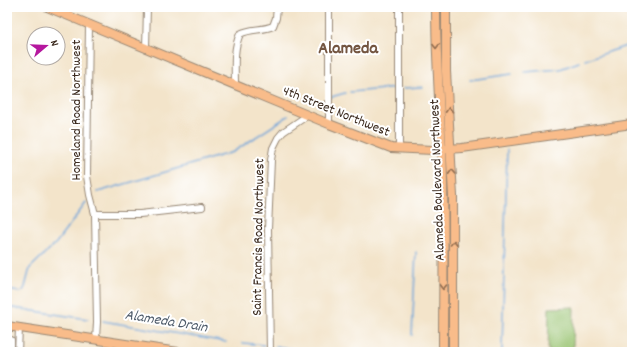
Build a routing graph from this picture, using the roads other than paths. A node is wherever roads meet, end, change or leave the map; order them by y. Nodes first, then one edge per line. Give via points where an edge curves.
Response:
1 (47, 7) edge
2 (148, 7) edge
3 (277, 7) edge
4 (329, 7) edge
5 (399, 7) edge
6 (436, 7) edge
7 (446, 7) edge
8 (64, 11) edge
9 (89, 24) junction
10 (146, 48) junction
11 (235, 85) junction
12 (308, 115) junction
13 (329, 124) junction
14 (632, 124) edge
15 (400, 149) junction
16 (451, 149) junction
17 (442, 150) junction
18 (202, 207) dead end
19 (95, 214) junction
20 (7, 326) edge
21 (18, 328) junction
22 (11, 340) dead end
23 (96, 340) junction
24 (11, 352) edge
25 (18, 352) edge
26 (178, 352) edge
27 (270, 352) edge
28 (442, 352) edge
29 (453, 352) edge

1 - 8 main road, 4th Street Northwest
2 - 10 street
3 - 11 street via 273,26 240,34 235,56
4 - 13 street
5 - 15 street
6 -> 17 main road, Alameda Boulevard Northwest
16 -> 7 main road, Alameda Boulevard Northwest via 446,71
8 - 9 main road, 4th Street Northwest
9 - 10 main road, 4th Street Northwest
9 - 19 street, Homeland Road Northwest via 88,176
10 - 11 main road, 4th Street Northwest
11 - 12 main road, 4th Street Northwest
12 - 13 main road, 4th Street Northwest
12 - 27 street, Saint Francis Road Northwest via 278,138 271,160 268,229
13 - 15 main road, 4th Street Northwest via 382,145
14 - 16 main road, 4th Street Northwest
15 - 17 main road, 4th Street Northwest
16 - 17 main road, 4th Street Northwest
29 -> 16 main road, Alameda Boulevard Northwest via 454,235
17 -> 28 main road, Alameda Boulevard Northwest
18 - 19 street via 140,214
19 - 23 street, Homeland Road Northwest
20 - 21 main road
21 - 23 main road
21 - 25 street
22 - 24 street
23 - 26 main road

